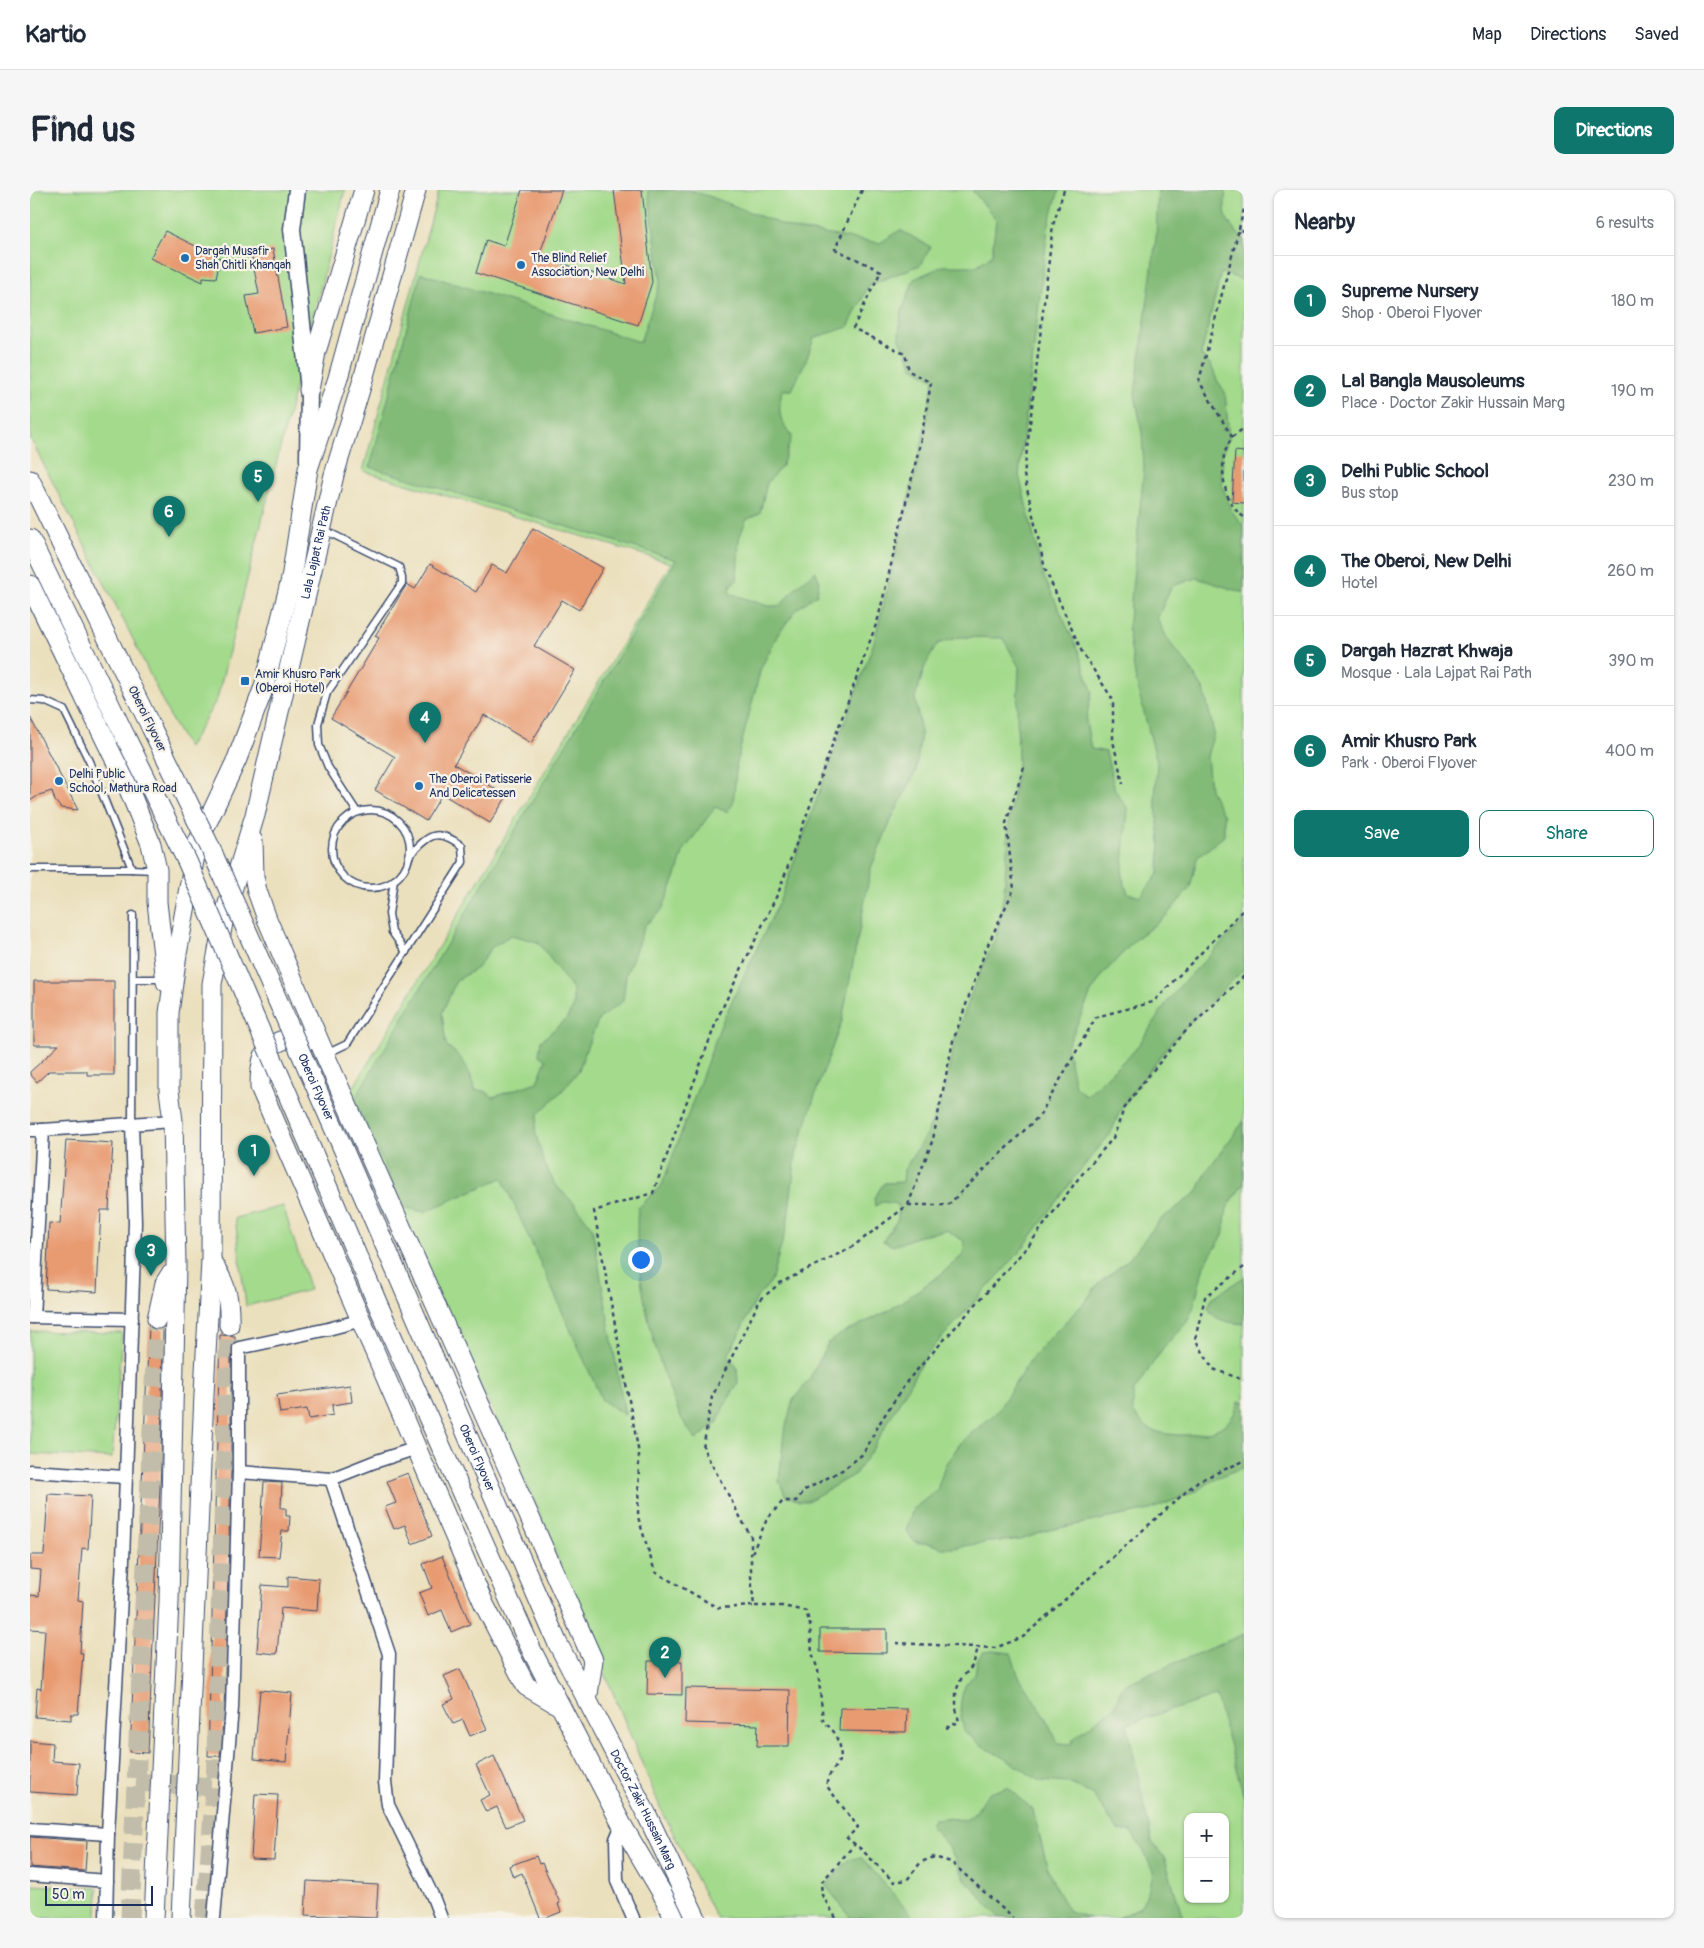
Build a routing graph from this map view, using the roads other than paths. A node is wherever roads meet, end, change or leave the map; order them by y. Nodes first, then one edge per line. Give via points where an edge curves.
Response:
1 (296, 190) edge
2 (364, 190) edge
3 (390, 190) edge
4 (416, 190) edge
5 (428, 190) edge
6 (308, 390) junction
7 (308, 469) junction
8 (334, 474) junction
9 (30, 480) edge
10 (322, 528) junction
11 (30, 539) edge
12 (30, 585) edge
13 (30, 700) edge
14 (357, 812) junction
15 (254, 815) junction
16 (408, 856) junction
17 (30, 869) edge
18 (132, 869) junction
19 (157, 870) junction
20 (394, 880) junction
21 (133, 915) dead end
22 (406, 952) junction
23 (133, 979) junction
24 (166, 979) junction
25 (170, 1013) junction
26 (324, 1055) junction
27 (173, 1121) junction
28 (132, 1123) junction
29 (30, 1130) edge
30 (43, 1130) junction
31 (34, 1226) edge
32 (212, 1261) junction
33 (176, 1265) junction
34 (31, 1317) edge
35 (157, 1319) tunnel mouth
36 (132, 1320) junction
37 (362, 1320) junction
38 (229, 1325) tunnel mouth
39 (417, 1448) junction
40 (30, 1471) edge
41 (239, 1472) junction
42 (125, 1478) junction
43 (331, 1480) junction
44 (587, 1701) junction
45 (561, 1707) junction
46 (622, 1825) junction
47 (30, 1829) edge
48 (108, 1834) junction
49 (30, 1875) edge
50 (107, 1881) junction
51 (106, 1918) edge
52 (154, 1918) edge
53 (181, 1918) edge
54 (214, 1918) edge
55 (441, 1918) edge
56 (632, 1918) edge
57 (674, 1918) edge
58 (696, 1918) edge

1 - 6 street via 292,229
2 - 6 main road via 316,352
3 - 7 main road, Lala Lajpat Rai Path via 338,378
4 - 8 main road, Lala Lajpat Rai Path
5 - 8 main road via 366,398
6 - 7 street
7 - 25 main road, Lala Lajpat Rai Path via 291,579 264,687 237,759 197,844
8 - 10 main road, Lala Lajpat Rai Path
9 - 44 main road, Oberoi Flyover, bridge via 216,863 557,1642
10 - 14 lane via 399,567 402,578 402,583 327,693 318,724 319,745 328,767
10 - 15 main road, Lala Lajpat Rai Path
11 - 45 main road, bridge via 186,861 379,1307 532,1651
12 - 19 main road via 126,782 151,844
13 - 18 lane via 44,701 64,710 89,760
14 - 16 lane via 382,811 402,825 408,836
14 - 20 lane via 337,829 332,842 332,855 337,867 356,885 375,887
15 - 26 main road via 252,859 256,890
15 - 32 main road, Lala Lajpat Rai Path via 224,917 212,984
16 - 20 lane via 402,872
16 - 22 lane via 428,837 439,835 451,837 462,846 464,854 463,862
17 - 18 lane
18 - 19 lane
19 - 24 main road via 157,902
20 - 22 lane via 389,914 392,932
21 - 23 lane
22 - 26 lane via 347,1044
23 - 24 lane
23 - 28 lane
24 - 25 main road
25 - 27 main road via 169,1090
26 - 37 main road via 301,1038 286,1038 264,1055 260,1087
26 - 44 main road via 593,1660
27 - 28 street
27 - 33 main road
28 - 30 street
28 - 36 street via 135,1223
29 - 30 street
30 - 31 street
31 - 34 street
32 - 38 main road via 224,1280 230,1305
32 - 53 main road, Lala Lajpat Rai Path
33 - 35 main road via 165,1283
33 - 52 main road via 169,1602
34 - 36 street
36 - 42 street
37 - 39 main road
37 - 41 street via 238,1348
39 - 43 street
39 - 45 main road via 484,1604 526,1686
40 - 42 street
41 - 43 street
41 - 54 street via 232,1708
42 - 48 street
43 - 55 street via 390,1654 385,1794
44 - 58 main road, Doctor Zakir Hussain Marg
45 - 46 main road, Doctor Zakir Hussain Marg
46 - 56 street via 616,1839 617,1881
46 - 57 main road, Doctor Zakir Hussain Marg
47 - 48 street
48 - 50 street
49 - 50 street
50 - 51 street

